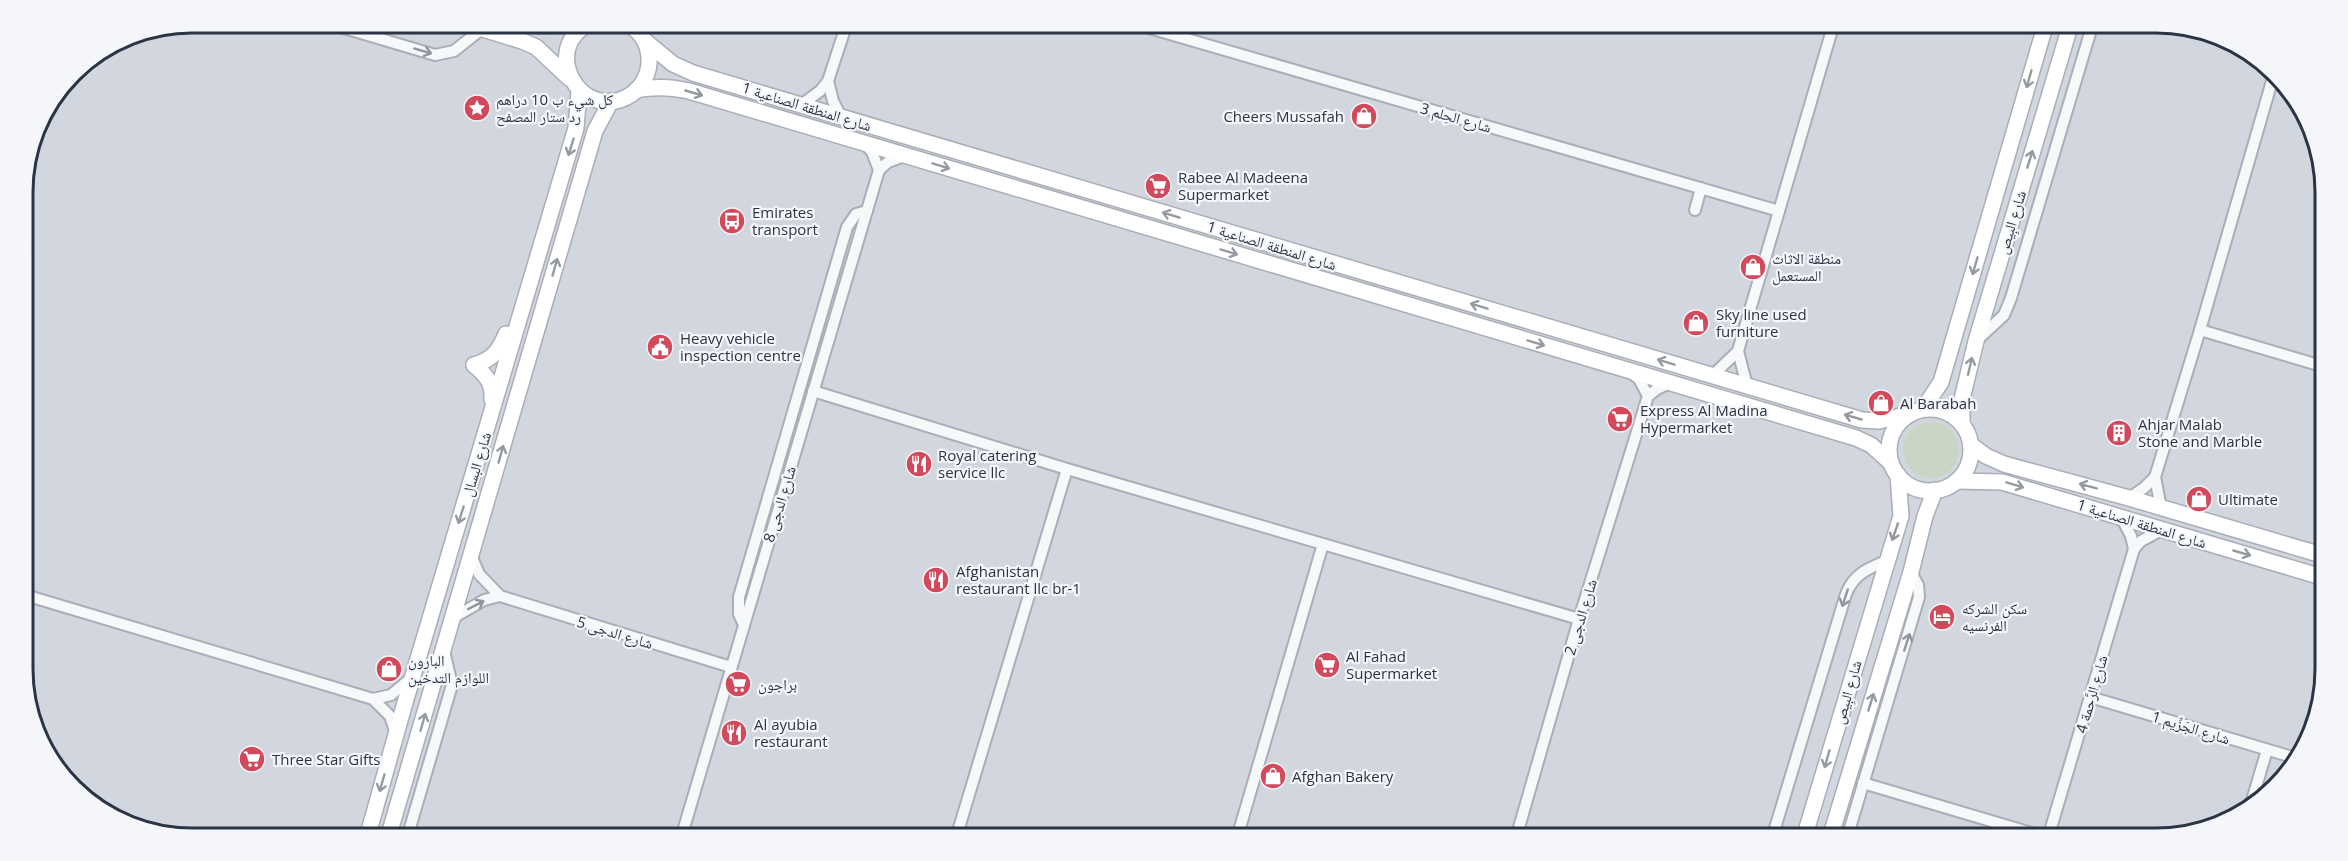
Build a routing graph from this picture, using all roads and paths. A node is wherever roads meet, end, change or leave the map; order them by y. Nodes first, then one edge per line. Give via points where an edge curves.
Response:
1 (363, 33) edge
2 (477, 33) edge
3 (498, 33) edge
4 (578, 33) edge
5 (637, 33) edge
6 (639, 33) edge
7 (843, 33) edge
8 (1170, 33) edge
9 (1831, 33) edge
10 (2043, 33) edge
11 (2068, 33) edge
12 (2090, 33) edge
13 (828, 81) junction
14 (2271, 83) edge
15 (575, 85) junction
16 (636, 90) junction
17 (611, 101) junction
18 (801, 105) junction
19 (841, 117) junction
20 (863, 143) junction
21 (906, 155) junction
22 (879, 170) junction
23 (1701, 188) junction
24 (1695, 210) dead end
25 (867, 211) junction
26 (1779, 211) junction
27 (523, 304) junction
28 (2200, 330) junction
29 (1976, 341) junction
30 (1738, 351) junction
31 (2315, 363) edge
32 (1628, 370) junction
33 (1712, 375) junction
34 (1670, 383) junction
35 (1747, 386) junction
36 (813, 391) junction
37 (1648, 396) junction
38 (492, 410) junction
39 (1917, 412) junction
40 (1962, 424) junction
41 (1971, 445) junction
42 (1066, 469) junction
43 (1895, 469) junction
44 (2155, 477) junction
45 (1957, 481) junction
46 (1935, 490) junction
47 (2129, 498) junction
48 (2161, 508) junction
49 (2121, 517) junction
50 (2161, 530) junction
51 (1323, 544) junction
52 (2133, 549) junction
53 (2315, 553) edge
54 (471, 555) junction
55 (1886, 561) junction
56 (1911, 572) junction
57 (2315, 575) edge
58 (500, 596) junction
59 (33, 597) edge
60 (453, 618) junction
61 (1579, 620) junction
62 (744, 625) junction
63 (444, 651) junction
64 (731, 667) junction
65 (413, 676) junction
66 (2090, 697) junction
67 (374, 699) junction
68 (396, 734) junction
69 (2267, 750) junction
70 (2289, 756) edge
71 (1863, 783) junction
72 (2254, 794) edge
73 (370, 828) edge
74 (391, 828) edge
75 (410, 828) edge
76 (684, 828) edge
77 (959, 828) edge
78 (1240, 828) edge
79 (1519, 828) edge
80 (1775, 828) edge
81 (1807, 828) edge
82 (1833, 828) edge
83 (1850, 828) edge
84 (2014, 828) edge
85 (2051, 828) edge

1 -> 2 street via 435,55 454,51
3 - 15 street via 536,47
4 - 15 street, شارع البسال via 568,47 567,69
5 - 16 street via 650,61
6 - 18 street, شارع المنطقة الصناعية 1 via 673,64 693,73
7 - 13 street
8 - 23 street, شارع الحِلم 3
9 - 26 street
10 -> 39 street, شارع البِيص via 1941,382
29 -> 11 street, شارع البِيص
12 - 29 street via 2011,298 2004,315
13 - 18 street
13 - 19 street
14 - 28 street
15 - 17 street via 588,97
15 -> 27 street, شارع البسال via 576,128
16 - 17 street, شارع المنطقة الصناعية 1
16 -> 20 street, شارع المنطقة الصناعية 1 via 670,87 688,91
54 -> 17 street, شارع البسال via 595,131
18 - 19 street, شارع المنطقة الصناعية 1
33 -> 19 street, شارع المنطقة الصناعية 1
20 - 21 street, شارع المنطقة الصناعية 1
20 - 22 street via 872,152
21 - 22 street
21 -> 32 street, شارع المنطقة الصناعية 1
22 - 25 street, شارع الدجى 8
23 - 24 street
23 - 26 street, شارع الحِلم 3
25 - 36 street, شارع الدجى 8
25 - 62 street via 856,214 847,227 739,597
26 - 30 street
27 - 38 street, شارع البسال
27 - 38 street via 511,320 500,349 474,365 490,381
28 - 31 street
28 - 44 street
40 -> 29 street, شارع البِيص via 1962,399
30 - 33 street
30 - 35 street
32 - 34 street, شارع المنطقة الصناعية 1
32 - 37 street via 1639,379
33 - 35 street, شارع المنطقة الصناعية 1
34 - 37 street
34 - 43 street, شارع المنطقة الصناعية 1 via 1856,438 1870,445
39 -> 35 street, شارع المنطقة الصناعية 1 via 1880,421 1862,420
36 - 42 street
36 - 62 street, شارع الدجى 8
37 - 61 street, شارع الدجى 2
38 -> 65 street, شارع البسال
39 - 40 street via 1938,410 1951,414
39 - 43 street via 1899,423 1892,435 1889,449
40 - 41 street
41 - 45 street via 1966,471
47 -> 41 street, شارع المنطقة الصناعية 1 via 2004,464
42 - 51 street
42 - 77 street
43 - 46 street via 1908,484 1921,490
43 -> 55 street, شارع البِيص via 1901,516
44 - 47 street
44 - 48 street
45 - 46 street
45 -> 49 street, شارع المنطقة الصناعية 1 via 2002,482
46 - 56 street, شارع البِيص
47 - 48 street, شارع المنطقة الصناعية 1
48 - 53 street, شارع المنطقة الصناعية 1
49 - 50 street, شارع المنطقة الصناعية 1
49 - 52 street
50 - 52 street
50 -> 57 street, شارع المنطقة الصناعية 1
51 - 61 street
51 - 78 street
52 - 66 street, شارع الرَّحمة 4
54 - 58 street, شارع الدجى 5 via 479,574
54 - 60 street, شارع البسال
55 -> 80 street via 1859,573 1850,582
55 -> 81 street, شارع البِيص
71 -> 56 street via 1919,597
82 -> 56 street, شارع البِيص
60 -> 58 street via 484,600
58 - 64 street, شارع الدجى 5
59 - 67 street
60 - 63 street, شارع البسال
61 - 79 street, شارع الدجى 2
62 - 64 street, شارع الدجى 8
74 -> 63 street, شارع البسال
63 - 75 street via 452,685
64 - 76 street, شارع الدجى 8
65 - 67 street via 391,695
65 - 68 street, شارع البسال
66 - 69 street, شارع الجَزِّيم 1
66 - 85 street, شارع الرَّحمة 4
67 - 68 street via 390,716
68 -> 73 street, شارع البسال
69 - 70 street, شارع الجَزِّيم 1
69 - 72 street
71 - 83 street
71 - 84 street

